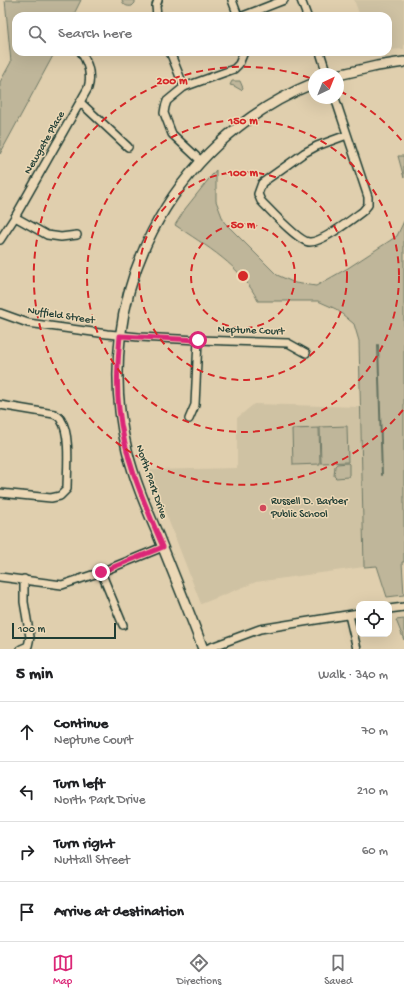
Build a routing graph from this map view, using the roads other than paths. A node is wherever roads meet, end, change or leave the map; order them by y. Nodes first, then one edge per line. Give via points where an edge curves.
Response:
1 (158, 0) edge
2 (232, 0) edge
3 (284, 0) edge
4 (301, 0) edge
5 (157, 12) edge
6 (236, 12) edge
7 (252, 12) edge
8 (306, 12) edge
9 (84, 56) edge
10 (172, 56) edge
11 (242, 56) edge
12 (321, 56) edge
13 (404, 62) edge
14 (325, 68) edge
15 (344, 74) edge
16 (308, 86) edge
17 (184, 87) junction
18 (81, 103) junction
19 (337, 104) edge
20 (347, 135) junction
21 (128, 147) dead end
22 (201, 161) junction
23 (15, 217) junction
24 (77, 235) dead end
25 (0, 240) edge
26 (0, 313) edge
27 (120, 336) junction
28 (198, 340) junction
29 (306, 353) dead end
30 (0, 405) edge
31 (189, 419) dead end
32 (0, 493) edge
33 (163, 547) junction
34 (101, 572) junction
35 (0, 577) edge
36 (24, 579) junction
37 (404, 607) edge
38 (392, 609) edge
39 (356, 614) edge
40 (349, 615) junction
41 (123, 625) dead end
42 (21, 649) edge
43 (205, 649) edge
44 (356, 649) edge

1 - 5 street
2 - 6 street
3 - 7 street
4 - 8 street
9 - 18 street, Newgate Place via 91,80
10 - 17 street
11 - 17 street via 234,69
12 - 14 street
13 - 15 main road
16 - 22 main road, North Park Drive via 288,94 248,119
17 - 22 street via 167,101 164,113 172,134
18 - 21 street
18 - 23 street, Newgate Place
19 - 20 street
20 - 20 street via 368,197 368,206 319,240 309,242 300,239 261,202 258,194 262,183 304,153
22 - 27 main road, North Park Drive via 173,196 146,243 131,284
23 - 24 street via 47,234 61,237
23 - 25 street, Newgate Place
26 - 27 street, Nuffield Street via 28,323
27 - 28 street, Neptune Court
27 - 33 main road, North Park Drive via 118,388 122,429 134,474
28 - 29 street, Neptune Court via 288,343
28 - 31 street via 195,405
30 - 32 street via 54,414 61,418 68,449 67,489 60,496 51,498
33 - 34 street
33 - 43 main road, North Park Drive
34 - 36 street via 62,584
34 - 41 street
35 - 36 street
36 - 42 street via 24,602 30,637 28,646
37 - 38 street
39 - 40 street
40 - 43 street via 260,629
40 - 44 street

